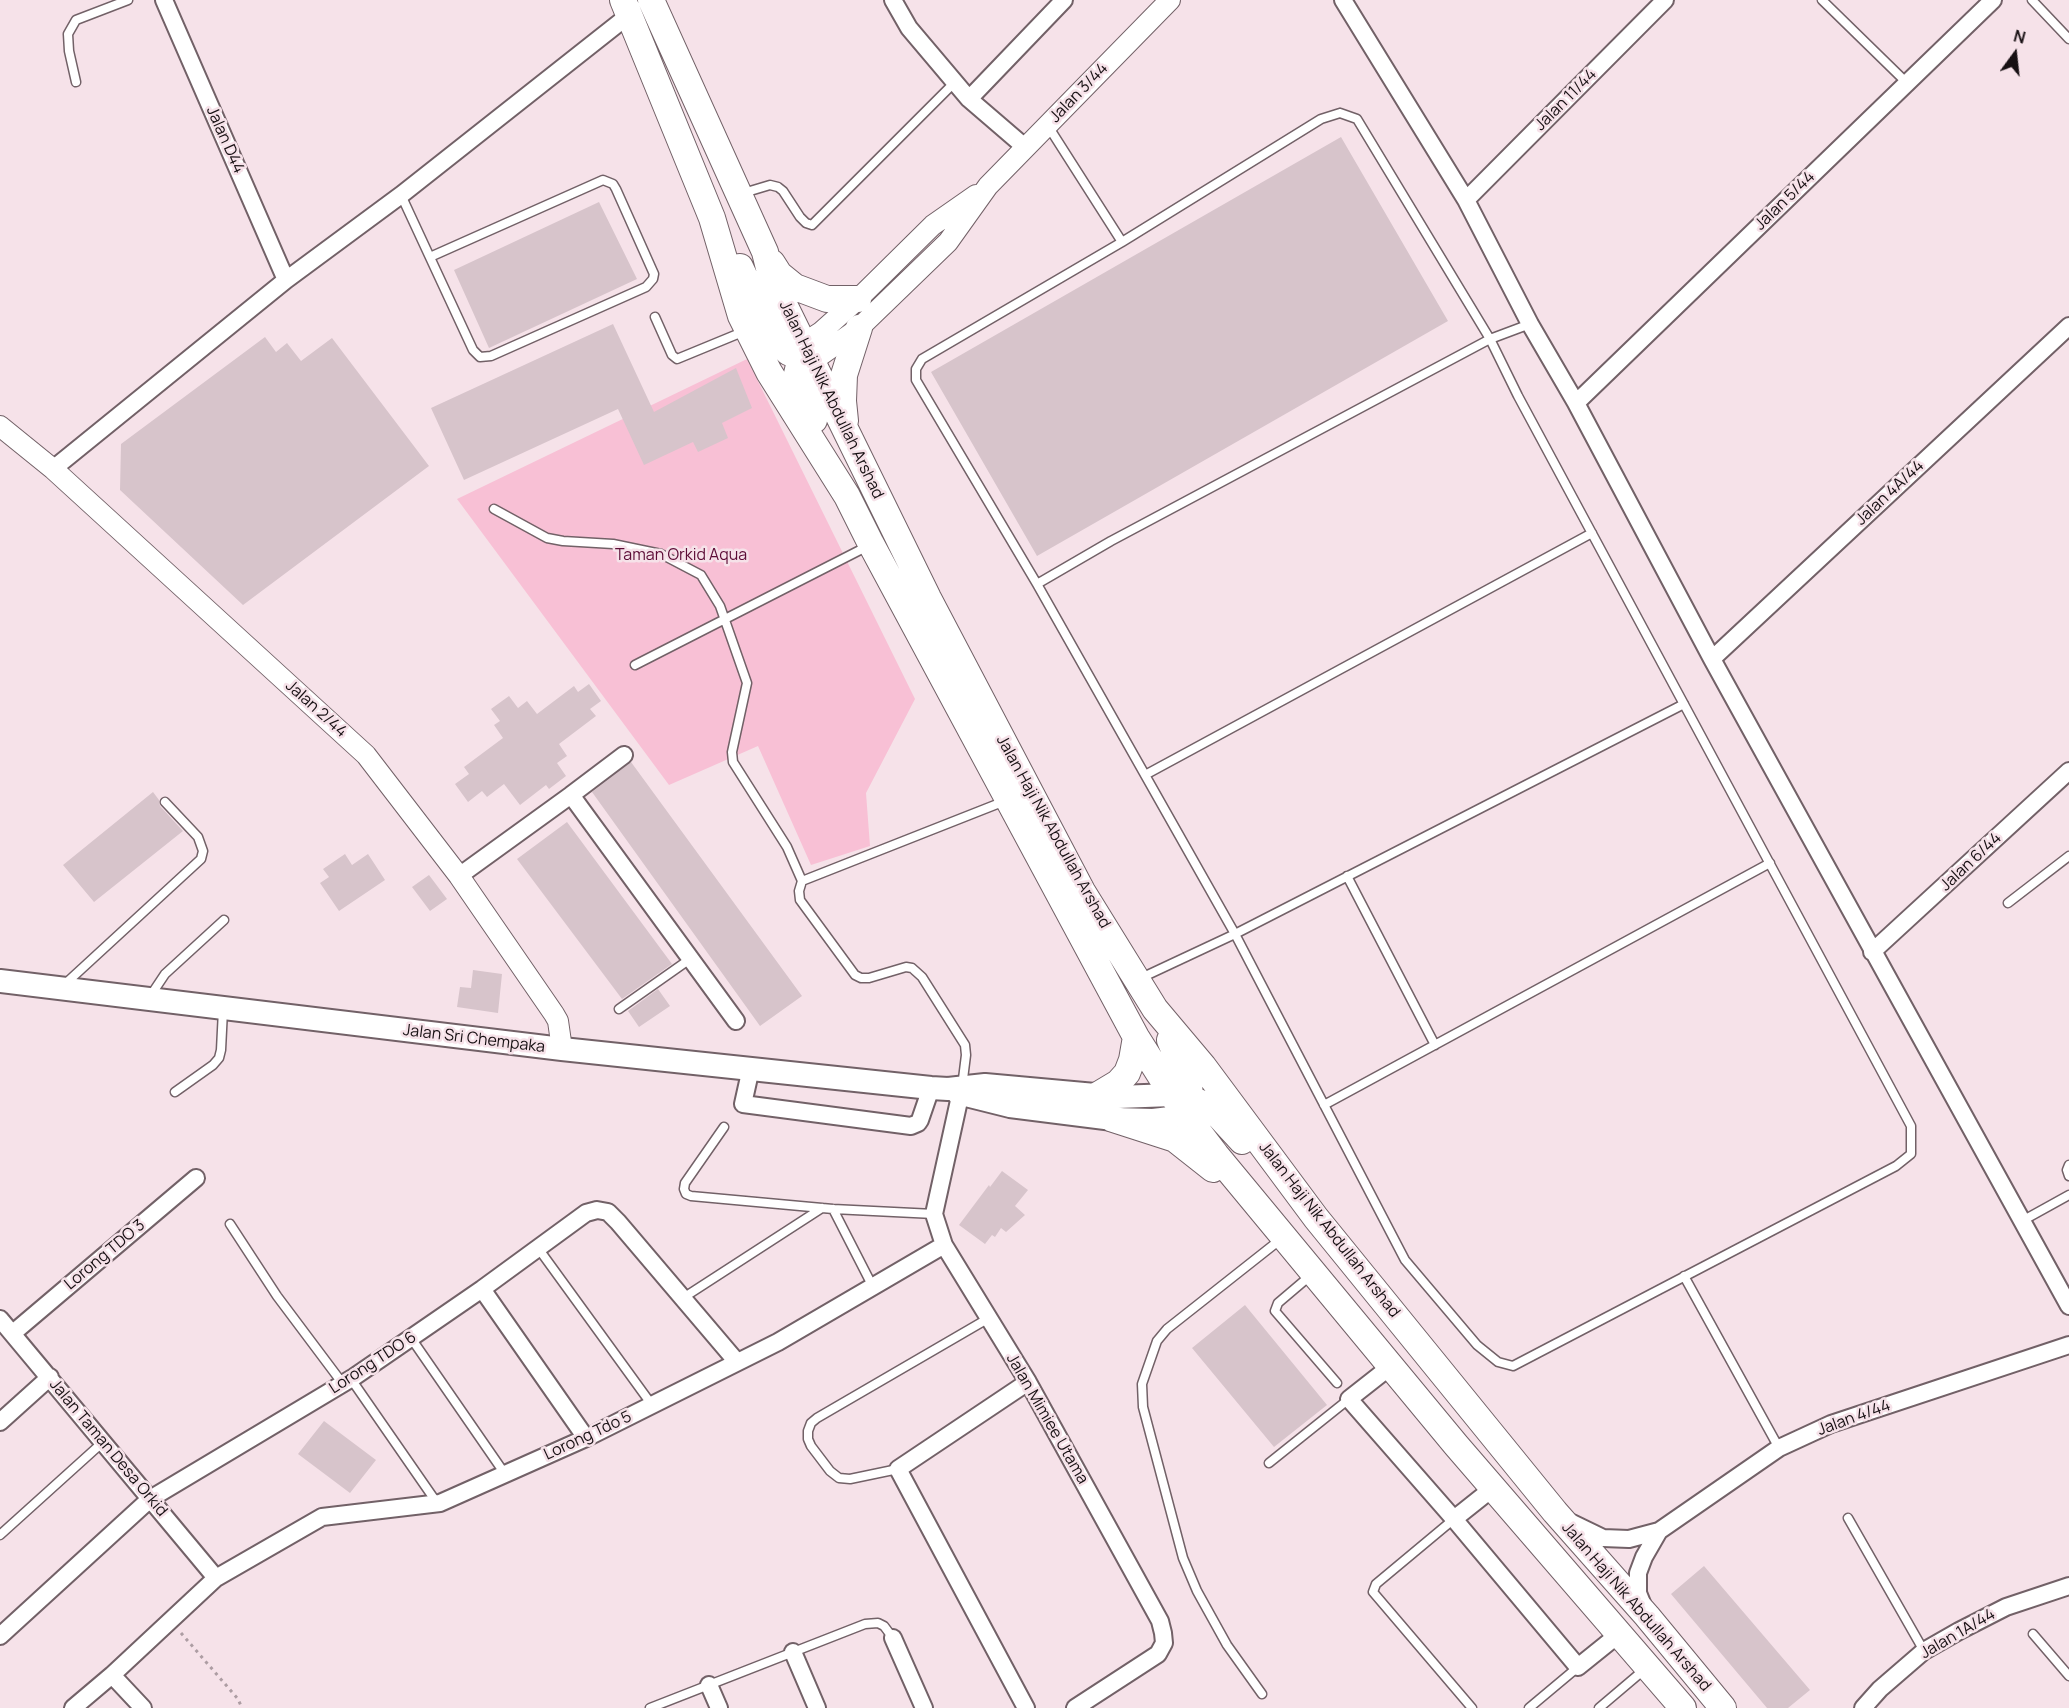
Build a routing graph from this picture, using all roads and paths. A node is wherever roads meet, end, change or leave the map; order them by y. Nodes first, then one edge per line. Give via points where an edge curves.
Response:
1 (128, 0) edge
2 (164, 0) edge
3 (651, 0) edge
4 (893, 0) edge
5 (1064, 0) edge
6 (1170, 0) edge
7 (1343, 0) edge
8 (1665, 0) edge
9 (1821, 0) edge
10 (1994, 0) edge
11 (2031, 0) edge
12 (626, 8) edge
13 (2069, 39) edge
14 (76, 82) dead end
15 (954, 82) junction
16 (1907, 83) junction
17 (969, 99) junction
18 (1047, 126) junction
19 (1026, 148) junction
20 (988, 186) junction
21 (739, 194) junction
22 (401, 195) junction
23 (1466, 200) junction
24 (712, 218) junction
25 (1122, 242) junction
26 (765, 252) junction
27 (430, 257) junction
28 (286, 280) junction
29 (858, 299) junction
30 (655, 316) dead end
31 (1530, 324) junction
32 (2069, 326) edge
33 (859, 328) junction
34 (748, 330) junction
35 (1490, 339) junction
36 (805, 354) junction
37 (1576, 403) junction
38 (0, 426) edge
39 (847, 436) junction
40 (53, 470) junction
41 (837, 482) junction
42 (494, 509) dead end
43 (1592, 533) junction
44 (871, 544) junction
45 (1037, 584) junction
46 (724, 618) junction
47 (1712, 659) junction
48 (635, 665) dead end
49 (1684, 704) junction
50 (624, 755) dead end
51 (2069, 771) edge
52 (1145, 775) junction
53 (571, 795) junction
54 (1008, 800) junction
55 (165, 802) dead end
56 (2069, 856) edge
57 (1770, 863) junction
58 (459, 876) junction
59 (1347, 876) junction
60 (802, 881) junction
61 (2008, 903) dead end
62 (224, 920) dead end
63 (1235, 934) junction
64 (1872, 952) junction
65 (690, 959) junction
66 (1137, 979) junction
67 (0, 981) edge
68 (62, 987) junction
69 (149, 998) junction
70 (223, 1007) junction
71 (619, 1009) dead end
72 (1155, 1009) junction
73 (736, 1022) dead end
74 (1136, 1037) junction
75 (1435, 1045) junction
76 (562, 1049) junction
77 (751, 1068) junction
78 (950, 1089) junction
79 (175, 1092) dead end
80 (1098, 1095) junction
81 (1182, 1102) junction
82 (1324, 1106) junction
83 (1113, 1119) junction
84 (724, 1127) dead end
85 (2069, 1164) edge
86 (2069, 1176) edge
87 (196, 1178) dead end
88 (2069, 1195) edge
89 (1257, 1206) junction
90 (822, 1208) junction
91 (833, 1209) junction
92 (934, 1214) junction
93 (1316, 1218) junction
94 (2022, 1221) junction
95 (230, 1224) dead end
96 (1283, 1237) junction
97 (944, 1245) junction
98 (538, 1248) junction
99 (1313, 1273) junction
100 (1684, 1276) junction
101 (873, 1287) junction
102 (482, 1289) junction
103 (683, 1298) junction
104 (2069, 1306) edge
105 (988, 1318) junction
106 (0, 1319) edge
107 (13, 1333) junction
108 (411, 1338) junction
109 (2069, 1345) edge
110 (737, 1362) junction
111 (1390, 1366) junction
112 (50, 1377) junction
113 (347, 1382) junction
114 (1028, 1383) junction
115 (1337, 1383) dead end
116 (1349, 1399) junction
117 (652, 1405) junction
118 (0, 1422) edge
119 (586, 1438) junction
120 (103, 1442) junction
121 (1779, 1448) junction
122 (1269, 1463) dead end
123 (898, 1469) junction
124 (505, 1474) junction
125 (1493, 1488) junction
126 (150, 1499) junction
127 (437, 1503) junction
128 (1555, 1512) junction
129 (1848, 1518) dead end
130 (1454, 1519) junction
131 (1659, 1531) junction
132 (0, 1535) edge
133 (216, 1578) junction
134 (2069, 1586) edge
135 (1647, 1616) junction
136 (170, 1621) junction
137 (1619, 1634) junction
138 (2033, 1634) dead end
139 (0, 1636) edge
140 (893, 1638) joint
141 (1924, 1651) junction
142 (793, 1652) junction
143 (1647, 1667) junction
144 (1578, 1668) junction
145 (112, 1675) junction
146 (2069, 1676) edge
147 (709, 1685) junction
148 (1262, 1694) dead end
149 (73, 1708) edge
150 (143, 1708) edge
151 (242, 1708) edge
152 (650, 1708) edge
153 (719, 1708) edge
154 (817, 1708) edge
155 (924, 1708) edge
156 (1026, 1708) edge
157 (1075, 1708) edge
158 (1472, 1708) edge
159 (1529, 1708) edge
160 (1599, 1708) edge
161 (1683, 1708) edge
162 (1723, 1708) edge
163 (1863, 1708) edge

1 - 14 lane via 76,20 68,34
2 - 28 street, Jalan D44
3 - 21 main road, Jalan Haji Nik Abdullah Arshad
4 - 15 street via 909,28
5 - 17 street
6 - 18 street, Jalan 3/44
7 - 23 street
8 - 23 street, Jalan 11/44
9 - 16 lane
10 - 16 street, Jalan 5/44
11 - 13 lane
12 - 22 street
12 - 24 main road, Jalan Haji Nik Abdullah Arshad
15 - 17 street
15 - 21 lane via 812,225 800,217 778,187 770,185
16 - 37 street, Jalan 5/44
17 - 19 street
18 - 19 street, Jalan 3/44
18 - 25 lane
19 - 20 street, Jalan 3/44
20 - 29 street, Jalan 3/44 via 933,225
20 - 33 street, Jalan 3/44 via 948,242
21 - 26 main road, Jalan Haji Nik Abdullah Arshad
22 - 27 lane
22 - 28 street
23 - 31 street
24 - 34 main road, Jalan Haji Nik Abdullah Arshad
24 - 36 main road via 727,239 769,329 788,352
25 - 35 lane via 1322,119 1340,113 1357,118
25 - 45 lane via 922,359 916,369 916,380
26 - 29 main road via 779,274 795,287 827,299
26 - 36 main road, Jalan Haji Nik Abdullah Arshad via 772,280
27 - 27 lane via 473,350 486,358 646,287 654,274 616,189 603,180
28 - 40 street
29 - 36 street, Jalan 3/44 via 821,332
30 - 34 lane via 677,359
31 - 35 lane
31 - 37 street
32 - 47 street, Jalan 4A/44
33 - 36 street, Jalan 3/44
33 - 39 main road via 844,375
34 - 41 main road, Jalan Haji Nik Abdullah Arshad via 769,372
35 - 43 lane
35 - 45 lane
36 - 39 main road, Jalan Haji Nik Abdullah Arshad
36 - 41 main road via 797,374 802,395
37 - 47 street
38 - 40 street, Jalan 2/44
39 - 66 main road, Jalan Haji Nik Abdullah Arshad via 1082,891
40 - 58 street, Jalan 2/44 via 366,755
41 - 44 main road, Jalan Haji Nik Abdullah Arshad
42 - 46 lane via 547,538 664,554 701,575
43 - 49 lane
43 - 52 lane
44 - 46 lane
44 - 54 main road, Jalan Haji Nik Abdullah Arshad
45 - 52 lane
46 - 48 lane
46 - 60 lane via 747,687 733,762 787,847
47 - 64 street
49 - 57 lane
49 - 59 lane
50 - 53 street
51 - 64 street, Jalan 6/44
52 - 63 lane
53 - 58 street
53 - 65 street
54 - 60 lane
54 - 74 main road, Jalan Haji Nik Abdullah Arshad
55 - 68 lane via 198,837 203,851 201,859
56 - 61 lane
57 - 75 lane
57 - 100 lane via 1911,1126 1911,1154 1896,1166
58 - 76 street, Jalan 2/44 via 554,1014
59 - 63 lane
59 - 75 lane
60 - 78 lane via 802,904 855,975 869,978 906,967 922,977 965,1045 966,1066
62 - 69 lane via 165,974
63 - 66 lane
63 - 82 lane
64 - 94 street
65 - 71 lane
65 - 73 street
66 - 72 main road, Jalan Haji Nik Abdullah Arshad
67 - 68 main road, Jalan Sri Chempaka
68 - 69 main road, Jalan Sri Chempaka
69 - 70 main road, Jalan Sri Chempaka
70 - 76 main road, Jalan Sri Chempaka
70 - 79 lane via 219,1058
72 - 81 main road via 1189,1084
72 - 93 main road, Jalan Haji Nik Abdullah Arshad via 1203,1066
74 - 80 main road via 1127,1072 1118,1083
74 - 81 main road, Jalan Haji Nik Abdullah Arshad
75 - 82 lane
76 - 77 main road, Jalan Sri Chempaka
77 - 78 main road, Jalan Sri Chempaka
77 - 78 street via 743,1104 911,1126
78 - 80 main road via 1011,1086
78 - 83 main road via 1010,1106
78 - 92 street
80 - 81 main road
81 - 83 main road via 1170,1118
81 - 89 main road, Jalan Haji Nik Abdullah Arshad
81 - 93 main road via 1219,1116
82 - 100 lane via 1405,1260 1477,1345 1498,1362 1513,1366
83 - 89 main road via 1175,1139
84 - 90 lane via 685,1183 686,1194
85 - 86 lane
87 - 107 street, Lorong TDO 3
88 - 94 lane
89 - 96 main road, Jalan Haji Nik Abdullah Arshad
90 - 91 lane
90 - 103 lane
91 - 92 lane
91 - 101 lane
92 - 97 street, Jalan Mimiee Utama
93 - 128 main road, Jalan Haji Nik Abdullah Arshad
94 - 104 street
95 - 113 lane via 277,1296
96 - 99 main road, Jalan Haji Nik Abdullah Arshad
96 - 148 lane via 1167,1329 1157,1341 1142,1384 1143,1407 1197,1591 1227,1645
97 - 101 street, Lorong Tdo 5
97 - 105 street, Jalan Mimiee Utama
98 - 102 street, Lorong TDO 6
98 - 103 street, Lorong TDO 6 via 586,1213 608,1212
98 - 117 lane
99 - 111 main road, Jalan Haji Nik Abdullah Arshad
99 - 115 lane via 1278,1303 1275,1311
100 - 121 lane
101 - 110 street, Lorong Tdo 5
102 - 108 street, Lorong TDO 6
102 - 119 street
103 - 110 street
105 - 114 street, Jalan Mimiee Utama
105 - 123 lane via 811,1424 808,1439 839,1478
106 - 107 street, Jalan Taman Desa Orkid
107 - 112 street, Jalan Taman Desa Orkid
108 - 113 street, Lorong TDO 6
108 - 124 lane
109 - 121 street, Jalan 4/44 via 1831,1424
110 - 117 street, Lorong Tdo 5
111 - 116 street
111 - 125 main road, Jalan Haji Nik Abdullah Arshad
112 - 118 street
112 - 120 street, Jalan Taman Desa Orkid
113 - 126 street, Lorong TDO 6
113 - 127 lane
114 - 123 street
114 - 157 street, Jalan Mimiee Utama via 1163,1633 1164,1643 1158,1654
116 - 122 lane
116 - 130 street
117 - 119 street, Lorong Tdo 5
119 - 124 street, Lorong Tdo 5
120 - 126 street, Jalan Taman Desa Orkid
120 - 132 lane
121 - 131 street, Jalan 4/44
123 - 156 street
124 - 127 street, Lorong Tdo 5
125 - 130 street
125 - 137 main road, Jalan Haji Nik Abdullah Arshad
126 - 133 street, Jalan Taman Desa Orkid
126 - 139 street, Lorong TDO 6
127 - 133 street, Lorong Tdo 5 via 321,1517
128 - 131 street via 1603,1538 1629,1539
128 - 135 main road, Jalan Haji Nik Abdullah Arshad
129 - 141 lane
130 - 144 street
130 - 158 lane via 1376,1584 1373,1592
131 - 135 street via 1638,1573 1638,1593
133 - 136 street, Lorong Tdo 5
134 - 141 street, Jalan 1A/44 via 2006,1607
135 - 162 main road, Jalan Haji Nik Abdullah Arshad
136 - 145 street, Lorong Tdo 5
136 - 151 path
137 - 143 main road, Jalan Haji Nik Abdullah Arshad
137 - 144 street
138 - 146 lane
140 - 142 lane via 884,1626 872,1622
140 - 155 street
141 - 163 street, Jalan 1A/44
142 - 147 lane
142 - 154 street
143 - 160 lane
143 - 161 main road, Jalan Haji Nik Abdullah Arshad
144 - 159 lane
145 - 149 street, Lorong Tdo 5
145 - 150 street
147 - 152 lane
147 - 153 street

